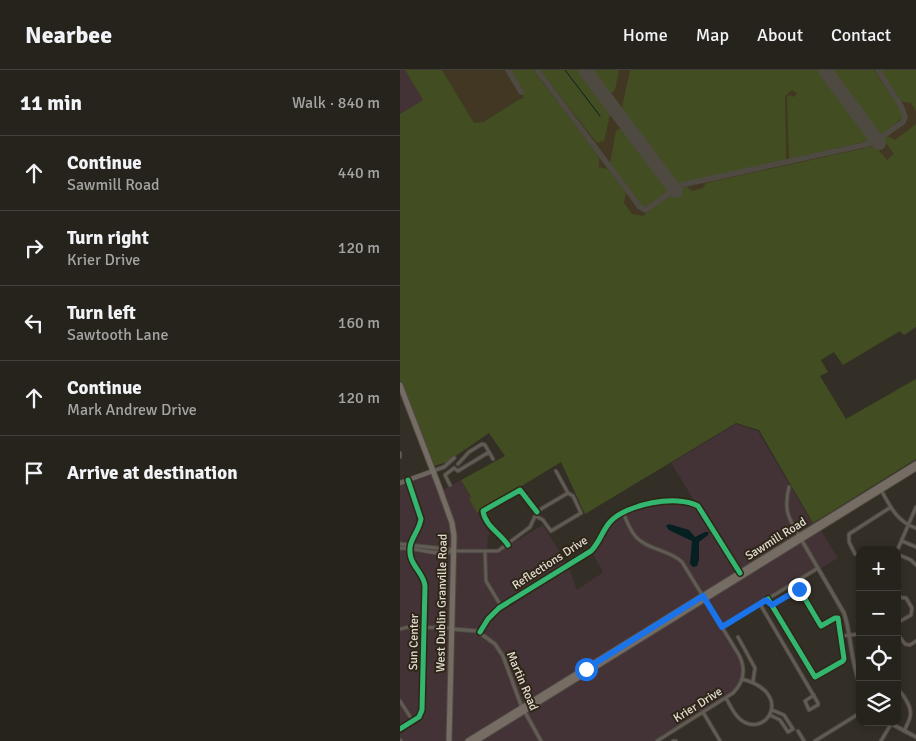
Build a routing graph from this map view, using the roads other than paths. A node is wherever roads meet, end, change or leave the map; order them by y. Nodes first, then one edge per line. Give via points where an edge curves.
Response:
1 (400, 385) edge
2 (490, 452) junction
3 (454, 459) joint
4 (493, 459) dead end
5 (458, 464) junction
6 (916, 464) edge
7 (454, 468) junction
8 (916, 468) edge
9 (433, 471) junction
10 (556, 471) dead end
11 (408, 480) junction
12 (400, 483) edge
13 (450, 485) dead end
14 (789, 487) dead end
15 (880, 489) junction
16 (568, 493) junction
17 (891, 507) junction
18 (916, 507) edge
19 (537, 512) junction
20 (623, 512) junction
21 (536, 516) junction
22 (909, 525) junction
23 (916, 528) edge
24 (800, 538) junction
25 (902, 541) junction
26 (508, 544) junction
27 (400, 546) edge
28 (411, 546) junction
29 (900, 546) edge
30 (916, 547) edge
31 (455, 551) junction
32 (485, 552) junction
33 (856, 554) dead end
34 (901, 554) edge
35 (916, 565) edge
36 (818, 568) junction
37 (740, 573) junction
38 (795, 582) junction
39 (799, 589) junction
40 (704, 597) junction
41 (901, 597) edge
42 (767, 599) junction
43 (760, 604) junction
44 (772, 605) junction
45 (501, 606) junction
46 (901, 621) edge
47 (424, 627) junction
48 (722, 627) junction
49 (452, 628) junction
50 (400, 629) edge
51 (480, 632) junction
52 (856, 634) edge
53 (849, 635) junction
54 (841, 636) junction
55 (899, 636) edge
56 (738, 637) dead end
57 (916, 641) edge
58 (854, 669) joint
59 (742, 679) junction
60 (859, 681) edge
61 (753, 682) junction
62 (901, 694) edge
63 (814, 695) junction
64 (726, 698) junction
65 (400, 701) edge
66 (523, 710) junction
67 (772, 710) junction
68 (703, 712) junction
69 (770, 715) junction
70 (856, 715) edge
71 (412, 721) junction
72 (888, 726) edge
73 (895, 726) edge
74 (400, 729) edge
75 (798, 731) dead end
76 (904, 731) junction
77 (916, 737) edge
78 (449, 741) edge
79 (468, 741) edge
80 (476, 741) edge
81 (541, 741) edge
82 (658, 741) edge
83 (720, 741) edge
84 (804, 741) edge
85 (815, 741) edge
86 (881, 741) edge

1 - 9 main road, West Dublin Granville Road
2 - 4 street
2 - 5 street via 482,444
2 - 7 street via 459,471
3 - 5 street
3 - 9 street
5 - 7 street
6 - 15 main road, Sawmill Road
7 - 13 street via 445,475
8 - 15 main road, Sawmill Road
9 - 11 main road
9 - 31 main road, West Dublin Granville Road via 452,523
10 - 16 street
11 - 12 main road
11 - 28 street via 421,516
14 - 24 street via 787,512
15 - 17 street
15 - 24 main road, Sawmill Road
16 - 19 street
16 - 21 street via 573,496 580,514 553,531
17 - 22 street
17 - 33 street via 849,534 849,542
18 - 22 street
19 - 21 street
19 - 26 street via 522,490 483,511 492,529
20 - 37 street via 669,500 696,504
20 - 40 street via 638,539 680,560
20 - 45 street, Reflections Drive via 610,522 591,551
21 - 26 street via 530,527
22 - 23 street
22 - 25 street
24 - 36 street
24 - 37 main road, Sawmill Road
24 - 40 main road, Sawmill Road
25 - 29 street
25 - 30 street
26 - 32 street via 497,551
27 - 28 street
28 - 31 street via 430,552
28 - 47 street, Sun Center via 411,558 425,584
31 - 32 street
31 - 49 main road, West Dublin Granville Road
32 - 45 street via 486,581
34 - 35 street
36 - 38 street
36 - 53 street via 843,611
37 - 40 main road, Sawmill Road
38 - 39 street
38 - 42 street
39 - 44 street
39 - 54 street via 821,626 838,618
40 - 48 street
40 - 66 main road, Sawmill Road
41 - 46 street via 906,598 912,608 911,615
42 - 43 street
42 - 44 street
43 - 48 street
43 - 63 street
44 - 54 street via 815,677 844,660
45 - 51 street, Reflections Drive
47 - 49 street
47 - 50 street
47 - 71 street, Sun Center via 422,710 420,716
48 - 59 street via 742,660
49 - 51 street
49 - 78 main road, West Dublin Granville Road
51 - 66 street, Martin Road via 501,652
52 - 53 street
53 - 54 street
53 - 58 street
55 - 57 street via 907,645
56 - 61 street via 755,668
58 - 60 street
59 - 61 street
59 - 64 street, Krier Drive via 737,689
61 - 67 street via 769,694
62 - 76 street via 912,714
63 - 63 street via 818,704 809,710 805,701
64 - 68 street, Krier Drive
64 - 69 street via 739,719 748,724 754,725
65 - 71 street
66 - 79 main road, Sawmill Road
66 - 80 main road, Sawmill Road
66 - 81 street, Martin Road
67 - 69 street
67 - 69 street via 784,716 792,729 788,732 780,720
68 - 82 street, Krier Drive
68 - 83 street
70 - 85 street
71 - 74 street, Sun Center
72 - 86 street
73 - 76 street
75 - 84 street
76 - 77 street

